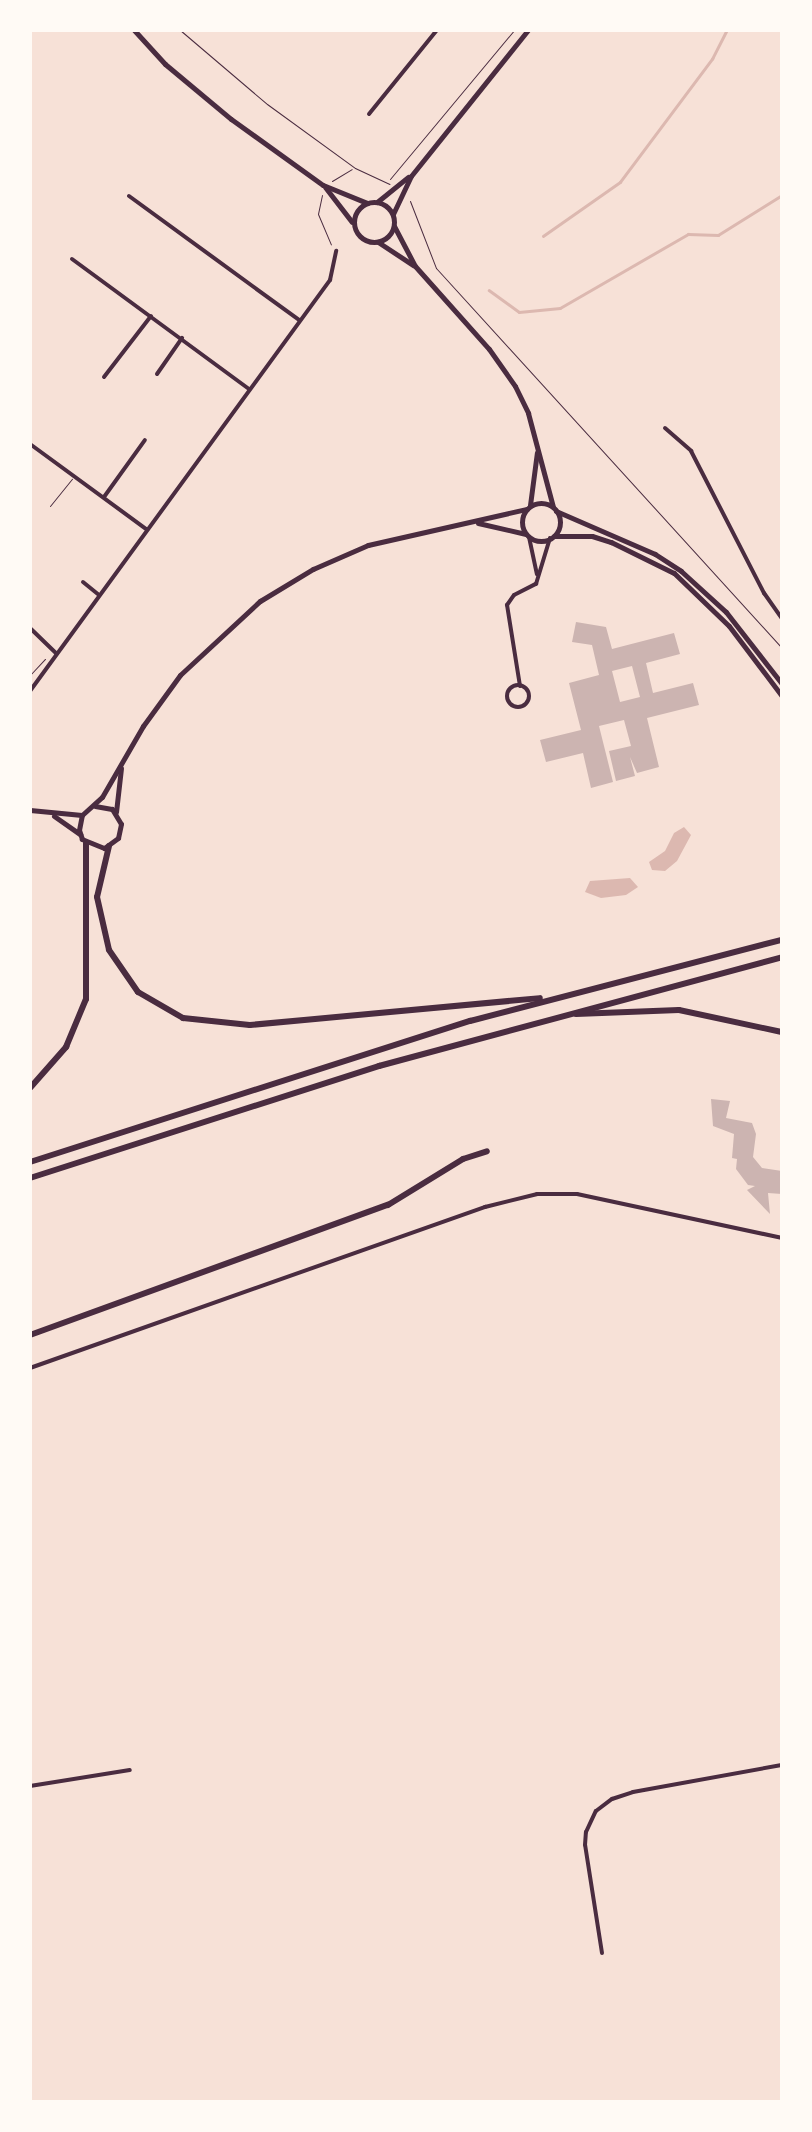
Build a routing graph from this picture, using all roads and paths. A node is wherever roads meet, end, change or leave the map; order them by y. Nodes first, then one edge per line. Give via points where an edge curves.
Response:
1 (134, 30) edge
2 (180, 30) edge
3 (438, 30) edge
4 (514, 30) edge
5 (528, 30) edge
6 (370, 114) dead end
7 (355, 168) junction
8 (411, 176) junction
9 (332, 181) dead end
10 (323, 185) junction
11 (322, 195) dead end
12 (129, 196) dead end
13 (408, 198) dead end
14 (377, 202) junction
15 (367, 203) junction
16 (393, 214) junction
17 (354, 224) junction
18 (394, 226) junction
19 (378, 242) junction
20 (336, 251) joint
21 (72, 259) dead end
22 (416, 266) junction
23 (150, 316) junction
24 (299, 320) junction
25 (182, 338) junction
26 (157, 374) dead end
27 (104, 377) dead end
28 (249, 389) junction
29 (665, 428) dead end
30 (146, 440) dead end
31 (30, 444) edge
32 (537, 444) junction
33 (74, 476) junction
34 (104, 498) junction
35 (50, 506) dead end
36 (528, 508) junction
37 (555, 509) junction
38 (475, 522) junction
39 (146, 529) junction
40 (527, 535) junction
41 (552, 537) junction
42 (537, 574) junction
43 (83, 582) dead end
44 (98, 594) junction
45 (782, 619) edge
46 (30, 628) edge
47 (782, 648) edge
48 (55, 653) junction
49 (30, 675) edge
50 (782, 684) edge
51 (520, 686) junction
52 (30, 691) edge
53 (782, 696) edge
54 (122, 766) junction
55 (95, 806) junction
56 (30, 810) edge
57 (116, 813) junction
58 (82, 815) junction
59 (54, 816) junction
60 (80, 834) junction
61 (86, 843) junction
62 (109, 846) junction
63 (782, 940) edge
64 (782, 957) edge
65 (551, 998) junction
66 (558, 1015) junction
67 (782, 1032) edge
68 (30, 1088) edge
69 (487, 1151) dead end
70 (30, 1162) edge
71 (30, 1178) edge
72 (782, 1238) edge
73 (30, 1334) edge
74 (30, 1368) edge
75 (782, 1766) edge
76 (130, 1770) dead end
77 (30, 1786) edge
78 (602, 1953) dead end

1 - 10 main road via 198,94
2 - 7 path
3 - 6 street
4 - 7 path via 387,182
5 - 8 main road
7 - 9 path
8 - 14 main road
8 - 16 main road
10 - 15 main road
10 - 17 main road
11 - 20 path via 318,214
12 - 24 street
13 - 47 path via 436,268
14 - 15 main road
14 - 16 main road
15 - 17 main road via 356,211
16 - 18 main road
17 - 19 main road via 362,238
18 - 19 main road
18 - 22 main road
19 - 22 main road
20 - 24 street via 330,280
21 - 23 street
22 - 32 main road via 504,368
23 - 25 street
23 - 27 street
24 - 28 street
25 - 26 street
25 - 28 street
28 - 39 street
29 - 45 street via 691,451
30 - 34 street
31 - 33 street
32 - 36 main road
32 - 37 main road
33 - 34 street
33 - 35 lane
34 - 39 street
36 - 37 main road via 539,503
36 - 38 main road
36 - 40 main road via 522,518
37 - 41 main road via 559,526
37 - 50 main road via 681,571 726,612
38 - 40 main road
38 - 54 main road via 368,545 260,601 180,674
39 - 44 street
40 - 41 main road
40 - 42 street
41 - 42 street
41 - 53 main road via 602,538 674,573 729,626
42 - 51 street via 533,588 507,604
43 - 44 street
44 - 48 street
46 - 48 street
48 - 49 path
48 - 52 street
51 - 51 street via 508,692 515,706 528,699
54 - 55 main road
54 - 57 main road
55 - 57 main road
55 - 58 main road
56 - 59 main road
57 - 62 main road via 120,834
58 - 59 main road
58 - 60 main road
59 - 60 main road
60 - 61 main road
61 - 62 main road
61 - 68 highway via 86,999 74,1034
62 - 65 highway via 97,897 109,950 138,992 183,1018 250,1024
63 - 65 highway
64 - 66 highway
65 - 70 highway
66 - 67 highway via 679,1010
66 - 71 highway
69 - 73 highway via 379,1208
72 - 74 street via 577,1194 537,1194 469,1212
75 - 78 street via 632,1792 596,1811 585,1845
76 - 77 street

